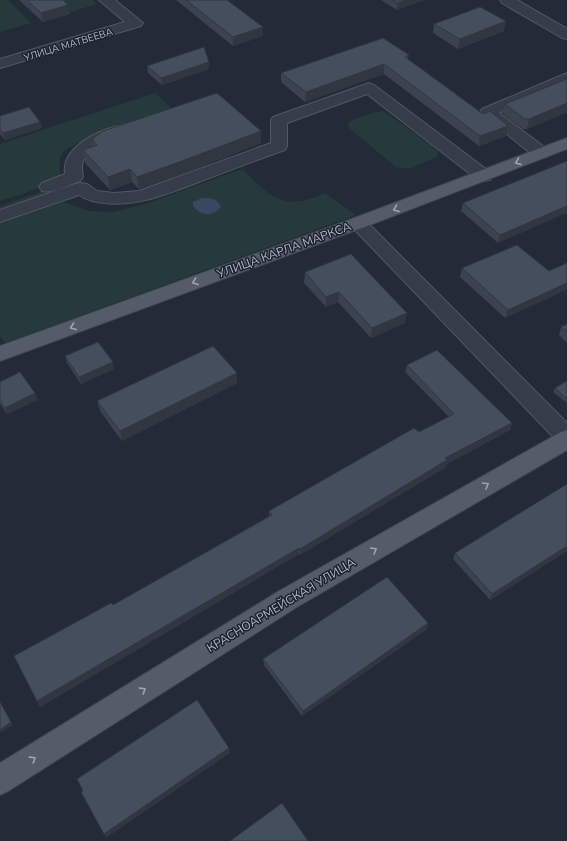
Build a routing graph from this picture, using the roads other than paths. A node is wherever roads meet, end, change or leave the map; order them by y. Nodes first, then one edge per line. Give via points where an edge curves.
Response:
1 (106, 0) edge
2 (507, 0) edge
3 (567, 35) edge
4 (2, 60) edge
5 (567, 78) edge
6 (132, 127) edge
7 (567, 143) edge
8 (541, 153) junction
9 (484, 176) junction
10 (0, 204) edge
11 (0, 216) edge
12 (358, 223) junction
13 (0, 354) edge
14 (567, 438) edge
15 (0, 780) edge

1 - 4 street, УЛИЦА МАТВЕЕВА via 136,23
2 - 3 street
5 - 8 street via 488,112
6 - 10 street via 104,136 83,150 73,166 74,177
7 - 8 main road, УЛИЦА КАРЛА МАРКСА
8 -> 9 main road, УЛИЦА КАРЛА МАРКСА
9 - 11 street via 369,88 279,120 279,146 161,190 140,196 114,198 92,196 81,188
9 -> 12 main road, УЛИЦА КАРЛА МАРКСА
12 -> 13 main road, УЛИЦА КАРЛА МАРКСА
12 - 14 street
15 -> 14 main road, КРАСНОАРМЕЙСКАЯ УЛИЦА via 288,599

